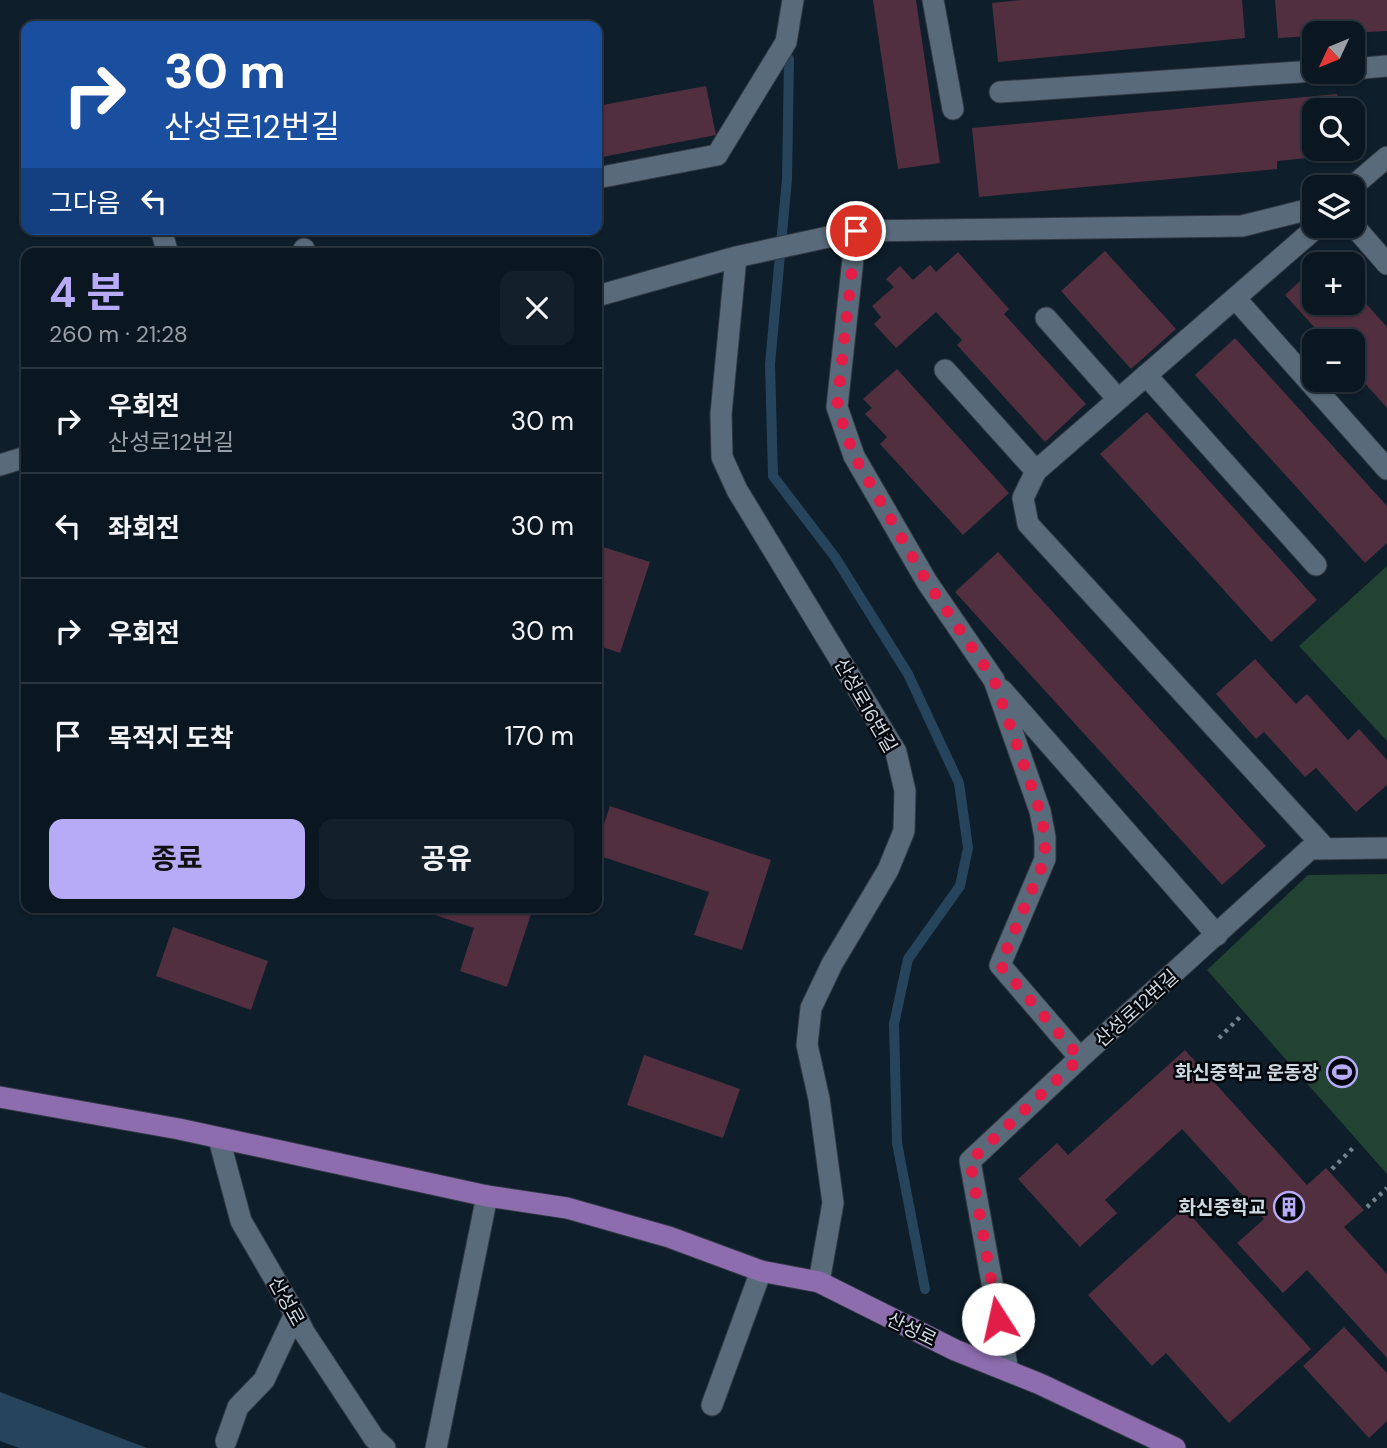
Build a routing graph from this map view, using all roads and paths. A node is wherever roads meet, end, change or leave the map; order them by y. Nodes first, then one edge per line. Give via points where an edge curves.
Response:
1 (793, 0) edge
2 (933, 0) edge
3 (1387, 66) edge
4 (1365, 68) edge
5 (1302, 72) edge
6 (1000, 92) dead end
7 (953, 109) dead end
8 (1387, 157) edge
9 (1365, 176) edge
10 (602, 177) edge
11 (1302, 211) edge
12 (856, 231) junction
13 (1304, 238) edge
14 (1364, 238) edge
15 (736, 257) junction
16 (1387, 264) edge
17 (602, 295) edge
18 (1235, 298) junction
19 (1046, 318) dead end
20 (945, 370) dead end
21 (1146, 375) junction
22 (1118, 399) junction
23 (21, 459) edge
24 (0, 465) edge
25 (1387, 469) edge
26 (1036, 471) junction
27 (1316, 565) dead end
28 (994, 680) junction
29 (1387, 848) edge
30 (1326, 849) junction
31 (1217, 935) junction
32 (1243, 1014) dead end
33 (1219, 1038) dead end
34 (1080, 1058) junction
35 (0, 1097) edge
36 (219, 1139) junction
37 (1355, 1146) dead end
38 (1332, 1169) dead end
39 (1387, 1188) edge
40 (487, 1196) junction
41 (1367, 1207) dead end
42 (761, 1271) junction
43 (819, 1282) junction
44 (295, 1314) junction
45 (1008, 1371) junction
46 (712, 1405) dead end
47 (226, 1441) dead end
48 (385, 1448) edge
49 (436, 1448) edge
50 (1175, 1448) edge

1 - 10 street via 786,42 717,155
2 - 7 street
3 - 4 street
5 - 6 street
8 - 9 street
11 - 12 street via 1242,226
12 - 15 street
12 - 28 street via 837,407 854,456 927,582
13 - 18 street
14 - 16 street
15 - 17 street
15 - 43 street, 산성로16번길 via 720,414 722,457 737,490 896,752 905,791 904,831 888,870 811,1008 807,1045 833,1203
18 - 21 street
18 - 25 street
19 - 22 street
20 - 26 street
21 - 22 street
21 - 27 street
22 - 26 street
23 - 24 street
26 - 30 street via 1023,498 1028,524
28 - 31 street
28 - 34 street via 1045,837 1045,859 1000,965
29 - 30 street, 산성로12번길
30 - 31 street, 산성로12번길 via 1310,849
31 - 34 street, 산성로12번길
32 - 33 path
34 - 45 street, 산성로12번길 via 970,1161
35 - 36 main road, 산성로
36 - 40 main road, 산성로
36 - 44 street, 산성로 via 241,1221
37 - 38 path
39 - 41 path
40 - 42 main road, 산성로 via 567,1208 669,1237
40 - 49 street
42 - 43 main road, 산성로
42 - 46 street
43 - 45 main road, 산성로 via 955,1350
44 - 47 street via 264,1380 238,1407
44 - 48 street, 산성로 via 374,1438
45 - 50 main road, 산성로

